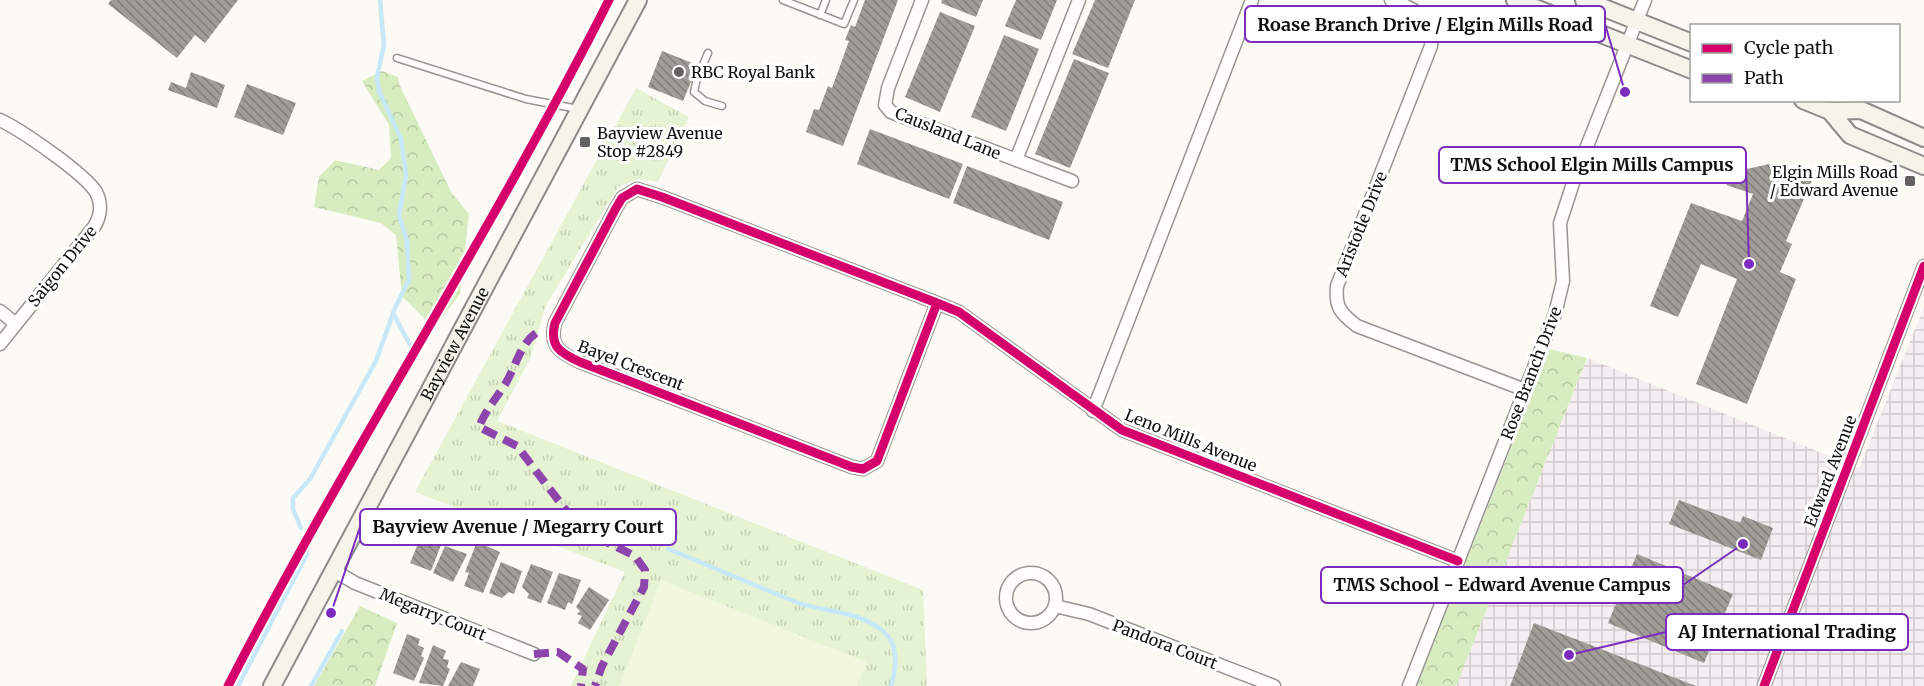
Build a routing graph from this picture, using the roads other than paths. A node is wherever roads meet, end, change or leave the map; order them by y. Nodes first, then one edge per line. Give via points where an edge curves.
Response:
1 (638, 0) edge
2 (783, 0) edge
3 (826, 0) edge
4 (854, 0) edge
5 (922, 0) edge
6 (1079, 0) edge
7 (1252, 0) edge
8 (1391, 0) edge
9 (1515, 0) edge
10 (1584, 0) edge
11 (1645, 0) edge
12 (820, 15) junction
13 (1636, 21) junction
14 (1690, 42) edge
15 (1626, 45) junction
16 (708, 53) dead end
17 (397, 58) dead end
18 (702, 66) dead end
19 (1690, 69) edge
20 (697, 78) dead end
21 (1808, 102) edge
22 (722, 106) dead end
23 (579, 109) junction
24 (1830, 111) junction
25 (0, 120) edge
26 (1924, 138) edge
27 (1016, 160) junction
28 (1924, 166) edge
29 (1072, 182) dead end
30 (1924, 266) edge
31 (937, 303) junction
32 (0, 311) edge
33 (16, 324) junction
34 (0, 344) edge
35 (1525, 390) junction
36 (1093, 411) junction
37 (1458, 561) junction
38 (333, 570) junction
39 (1055, 606) junction
40 (534, 654) dead end
41 (272, 686) edge
42 (1274, 686) edge
43 (1409, 686) edge
44 (1764, 686) edge

1 - 23 main road, Bayview Avenue
2 - 12 lane
3 - 12 lane
4 - 12 lane via 844,24
5 - 27 street, Causland Lane via 885,105 891,112
6 - 27 street, Causland Lane
7 - 36 street
8 - 35 street, Aristotle Drive via 1419,12 1427,20 1431,46 1337,286 1335,304 1357,326
9 - 15 main road
10 - 13 main road
11 - 13 street, Rose Branch Drive
13 - 14 main road
13 - 15 street, Rose Branch Drive
15 - 19 main road
15 - 35 street, Rose Branch Drive via 1560,223 1564,262 1560,299
16 - 18 lane
17 - 23 lane via 526,99
20 - 22 lane via 697,96
21 - 24 main road
23 - 38 main road, Bayview Avenue
24 - 26 main road via 1861,110
24 - 28 main road via 1850,135
25 - 33 street, Saigon Drive via 31,138 88,184 100,204 94,227
27 - 29 street, Causland Lane
30 - 44 street, Edward Avenue
31 - 31 street, Bayel Crescent via 637,189 622,198 616,208 551,336 555,347 572,358 863,469 877,461
31 - 36 street, Leno Mills Avenue via 959,312
32 - 33 street
33 - 34 street, Saigon Drive
35 - 37 street, Rose Branch Drive
36 - 37 street, Leno Mills Avenue via 1137,436
37 - 43 street, Rose Branch Drive
38 - 40 street, Megarry Court via 355,583
38 - 41 main road, Bayview Avenue
39 - 39 street via 1055,589 1044,576 1028,573 1008,588 1007,605 1023,622 1039,622
39 - 42 street, Pandora Court via 1089,614

